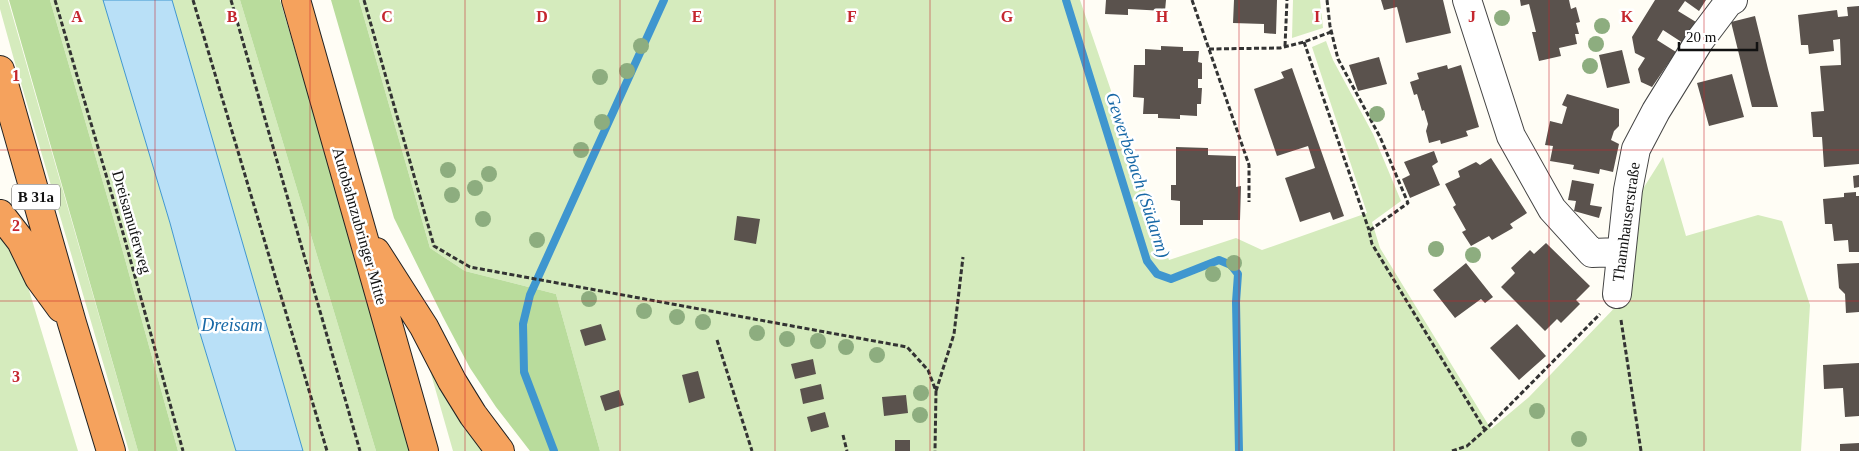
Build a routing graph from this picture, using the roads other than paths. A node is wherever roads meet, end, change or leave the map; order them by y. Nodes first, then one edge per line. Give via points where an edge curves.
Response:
1 (296, 0) edge
2 (1467, 0) edge
3 (1734, 0) edge
4 (0, 70) edge
5 (0, 214) edge
6 (360, 227) junction
7 (1620, 252) junction
8 (1617, 294) road end
9 (72, 323) junction
10 (111, 451) edge
11 (424, 451) edge
12 (500, 451) edge

1 - 6 highway, Autobahnzubringer Mitte
2 - 7 street via 1511,136 1552,209 1592,253
3 - 7 street, Thannhauserstraße via 1728,3 1700,40 1636,150
4 - 9 highway, B 31a
5 - 9 highway, B 31a via 21,241 39,278
6 - 11 highway, Autobahnzubringer Mitte
6 - 12 highway via 424,327 473,415
7 - 8 street, Thannhauserstraße
9 - 10 highway, B 31a

